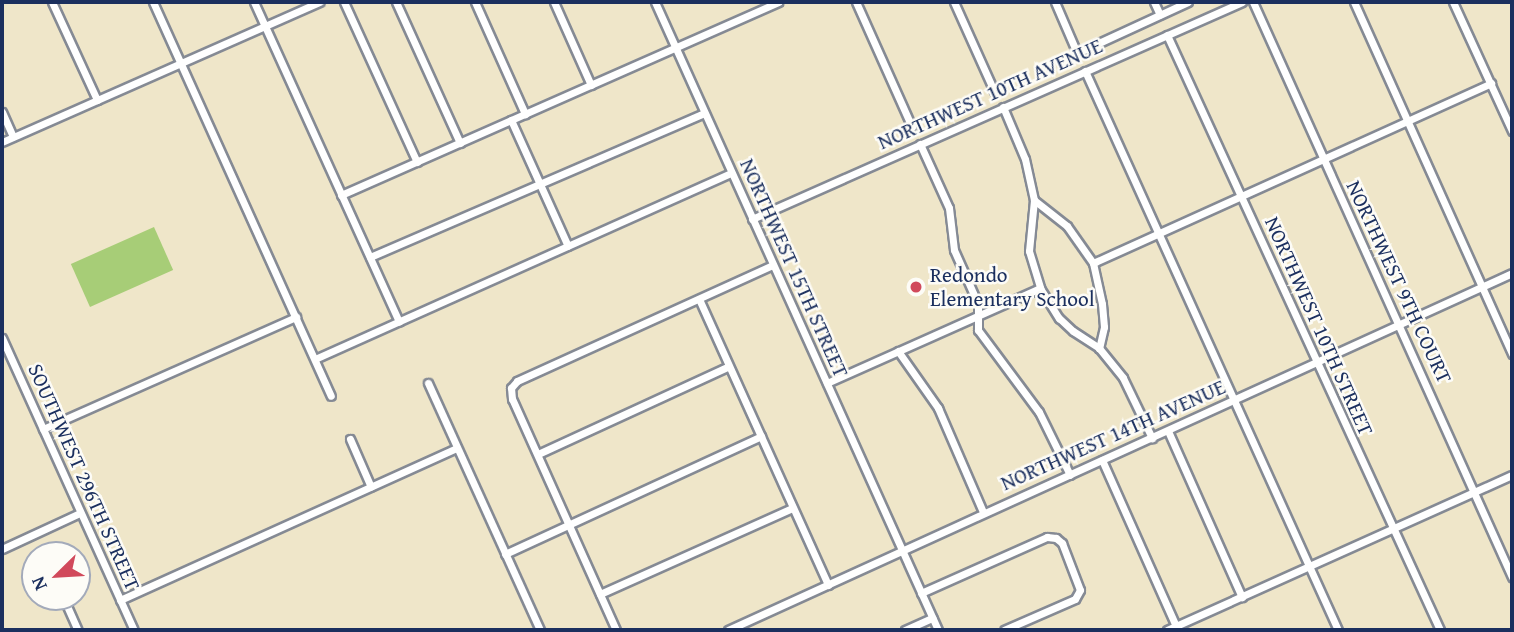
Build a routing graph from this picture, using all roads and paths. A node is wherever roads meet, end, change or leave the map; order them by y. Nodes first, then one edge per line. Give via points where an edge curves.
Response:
1 (52, 2) edge
2 (153, 2) edge
3 (254, 2) edge
4 (320, 2) edge
5 (344, 2) edge
6 (396, 2) edge
7 (475, 2) edge
8 (554, 2) edge
9 (654, 2) edge
10 (754, 2) edge
11 (778, 2) edge
12 (856, 2) edge
13 (954, 2) edge
14 (1055, 2) edge
15 (1154, 2) edge
16 (1188, 2) edge
17 (1242, 2) edge
18 (1253, 2) edge
19 (1354, 2) edge
20 (1453, 2) edge
21 (758, 10) junction
22 (1160, 15) junction
23 (265, 26) junction
24 (1167, 35) junction
25 (675, 47) junction
26 (180, 62) junction
27 (1085, 71) junction
28 (1491, 83) junction
29 (591, 85) junction
30 (994, 91) dead end
31 (97, 100) junction
32 (1003, 107) junction
33 (2, 112) edge
34 (704, 113) junction
35 (526, 114) junction
36 (511, 120) junction
37 (1407, 121) junction
38 (912, 127) dead end
39 (1512, 131) edge
40 (13, 137) junction
41 (2, 142) edge
42 (460, 143) junction
43 (920, 144) junction
44 (1324, 158) junction
45 (416, 162) junction
46 (732, 173) junction
47 (540, 183) junction
48 (341, 195) junction
49 (1241, 195) junction
50 (1034, 200) junction
51 (752, 219) junction
52 (1159, 233) junction
53 (568, 246) junction
54 (370, 257) junction
55 (1093, 263) junction
56 (773, 265) junction
57 (1512, 273) edge
58 (1482, 287) junction
59 (1040, 288) junction
60 (699, 299) junction
61 (977, 315) junction
62 (296, 317) junction
63 (399, 321) junction
64 (1399, 323) junction
65 (2, 338) edge
66 (1099, 348) junction
67 (898, 351) junction
68 (1512, 354) edge
69 (315, 359) junction
70 (1317, 362) junction
71 (729, 366) junction
72 (428, 383) dead end
73 (827, 383) junction
74 (331, 396) dead end
75 (1234, 400) junction
76 (43, 429) junction
77 (1168, 431) junction
78 (761, 436) junction
79 (1152, 438) junction
80 (350, 439) dead end
81 (456, 448) junction
82 (538, 454) junction
83 (1102, 460) junction
84 (1070, 475) junction
85 (1512, 475) edge
86 (371, 487) junction
87 (1476, 492) junction
88 (792, 508) junction
89 (983, 512) junction
90 (80, 513) junction
91 (568, 524) junction
92 (1392, 530) junction
93 (900, 549) junction
94 (2, 550) edge
95 (505, 554) junction
96 (1309, 566) junction
97 (1512, 577) edge
98 (828, 585) junction
99 (921, 593) junction
100 (600, 594) junction
101 (1242, 597) junction
102 (120, 600) junction
103 (69, 611) edge
104 (932, 618) junction
105 (749, 621) junction
106 (1176, 626) junction
107 (78, 630) edge
108 (134, 630) edge
109 (540, 630) edge
110 (616, 630) edge
111 (728, 630) edge
112 (753, 630) edge
113 (905, 630) edge
114 (938, 630) edge
115 (1004, 630) edge
116 (1167, 630) edge
117 (1338, 630) edge
118 (1440, 630) edge

1 - 31 street
2 - 26 street
3 - 23 street
4 - 23 street
5 - 45 street
6 - 42 street
7 - 35 street
8 - 29 street
9 - 25 street, NORTHWEST 15TH STREET
10 - 21 street
11 - 21 street
12 - 38 street
13 - 30 street
14 - 22 street via 1077,52
15 - 22 street
16 - 22 street
17 - 24 street, NORTHWEST 10TH AVENUE
18 - 44 street, NORTHWEST 9TH COURT
19 - 37 street
20 - 28 street
21 - 25 street
23 - 26 street
23 - 48 street
24 - 27 street, NORTHWEST 10TH AVENUE
24 - 49 street, NORTHWEST 10TH STREET
25 - 29 street
25 - 34 street, NORTHWEST 15TH STREET
26 - 31 street
26 - 62 street
27 - 32 street, NORTHWEST 10TH AVENUE
27 - 52 street
28 - 37 street
28 - 39 street
29 - 35 street
31 - 40 street
32 - 43 street, NORTHWEST 10TH AVENUE
32 - 50 street
33 - 40 street
34 - 46 street, NORTHWEST 15TH STREET
34 - 47 street
35 - 36 street
36 - 42 street
36 - 47 street
37 - 44 street
37 - 58 street
40 - 41 street
42 - 45 street
43 - 51 street, NORTHWEST 10TH AVENUE
43 - 61 street via 949,208 954,250 978,304
44 - 49 street
44 - 64 street, NORTHWEST 9TH COURT
45 - 48 street
46 - 51 street, NORTHWEST 15TH STREET
46 - 53 street
47 - 53 street
47 - 54 street
48 - 54 street
49 - 52 street
49 - 70 street, NORTHWEST 10TH STREET
50 - 55 street via 1067,226
50 - 59 street via 1029,251
51 - 56 street, NORTHWEST 15TH STREET
52 - 55 street
52 - 75 street
53 - 63 street
54 - 63 street
55 - 66 street via 1103,316
56 - 60 street
56 - 73 street, NORTHWEST 15TH STREET
57 - 58 street, NORTHWEST 14TH AVENUE
58 - 64 street, NORTHWEST 14TH AVENUE
58 - 68 street
59 - 61 street
59 - 66 street via 1059,318
60 - 71 street
60 - 82 street via 517,382 511,388 512,399
61 - 67 street
61 - 84 street via 978,330 1039,412
62 - 69 street
62 - 76 street
63 - 69 street
64 - 70 street, NORTHWEST 14TH AVENUE
64 - 87 street, NORTHWEST 9TH COURT
65 - 76 street, SOUTHWEST 296TH STREET
66 - 79 street via 1123,378
67 - 73 street
67 - 89 street via 937,408
69 - 74 street
70 - 75 street, NORTHWEST 14TH AVENUE
70 - 92 street, NORTHWEST 10TH STREET
71 - 78 street
71 - 82 street
72 - 81 street
73 - 93 street, NORTHWEST 15TH STREET
75 - 77 street, NORTHWEST 14TH AVENUE
75 - 96 street
76 - 90 street, SOUTHWEST 296TH STREET
77 - 79 street, NORTHWEST 14TH AVENUE
77 - 101 street
78 - 88 street
78 - 91 street
79 - 83 street, NORTHWEST 14TH AVENUE
80 - 86 street
81 - 86 street
81 - 95 street
82 - 91 street
83 - 84 street, NORTHWEST 14TH AVENUE
83 - 106 street
84 - 89 street, NORTHWEST 14TH AVENUE
85 - 87 street
86 - 102 street
87 - 92 street
87 - 97 street, NORTHWEST 9TH COURT
88 - 98 street
88 - 100 street
89 - 93 street, NORTHWEST 14TH AVENUE
90 - 94 street
90 - 102 street, SOUTHWEST 296TH STREET
91 - 95 street
91 - 100 street
92 - 96 street
92 - 118 street, NORTHWEST 10TH STREET
93 - 98 street, NORTHWEST 14TH AVENUE
93 - 99 street, NORTHWEST 15TH STREET
95 - 109 street
96 - 101 street
96 - 117 street
98 - 105 street, NORTHWEST 14TH AVENUE
99 - 104 street, NORTHWEST 15TH STREET
99 - 115 street via 1047,537 1056,538 1080,590 1075,598
100 - 110 street
101 - 106 street
102 - 108 street, SOUTHWEST 296TH STREET
103 - 107 street
104 - 113 street
104 - 114 street, NORTHWEST 15TH STREET
105 - 111 street, NORTHWEST 14TH AVENUE
105 - 112 street
106 - 116 street

